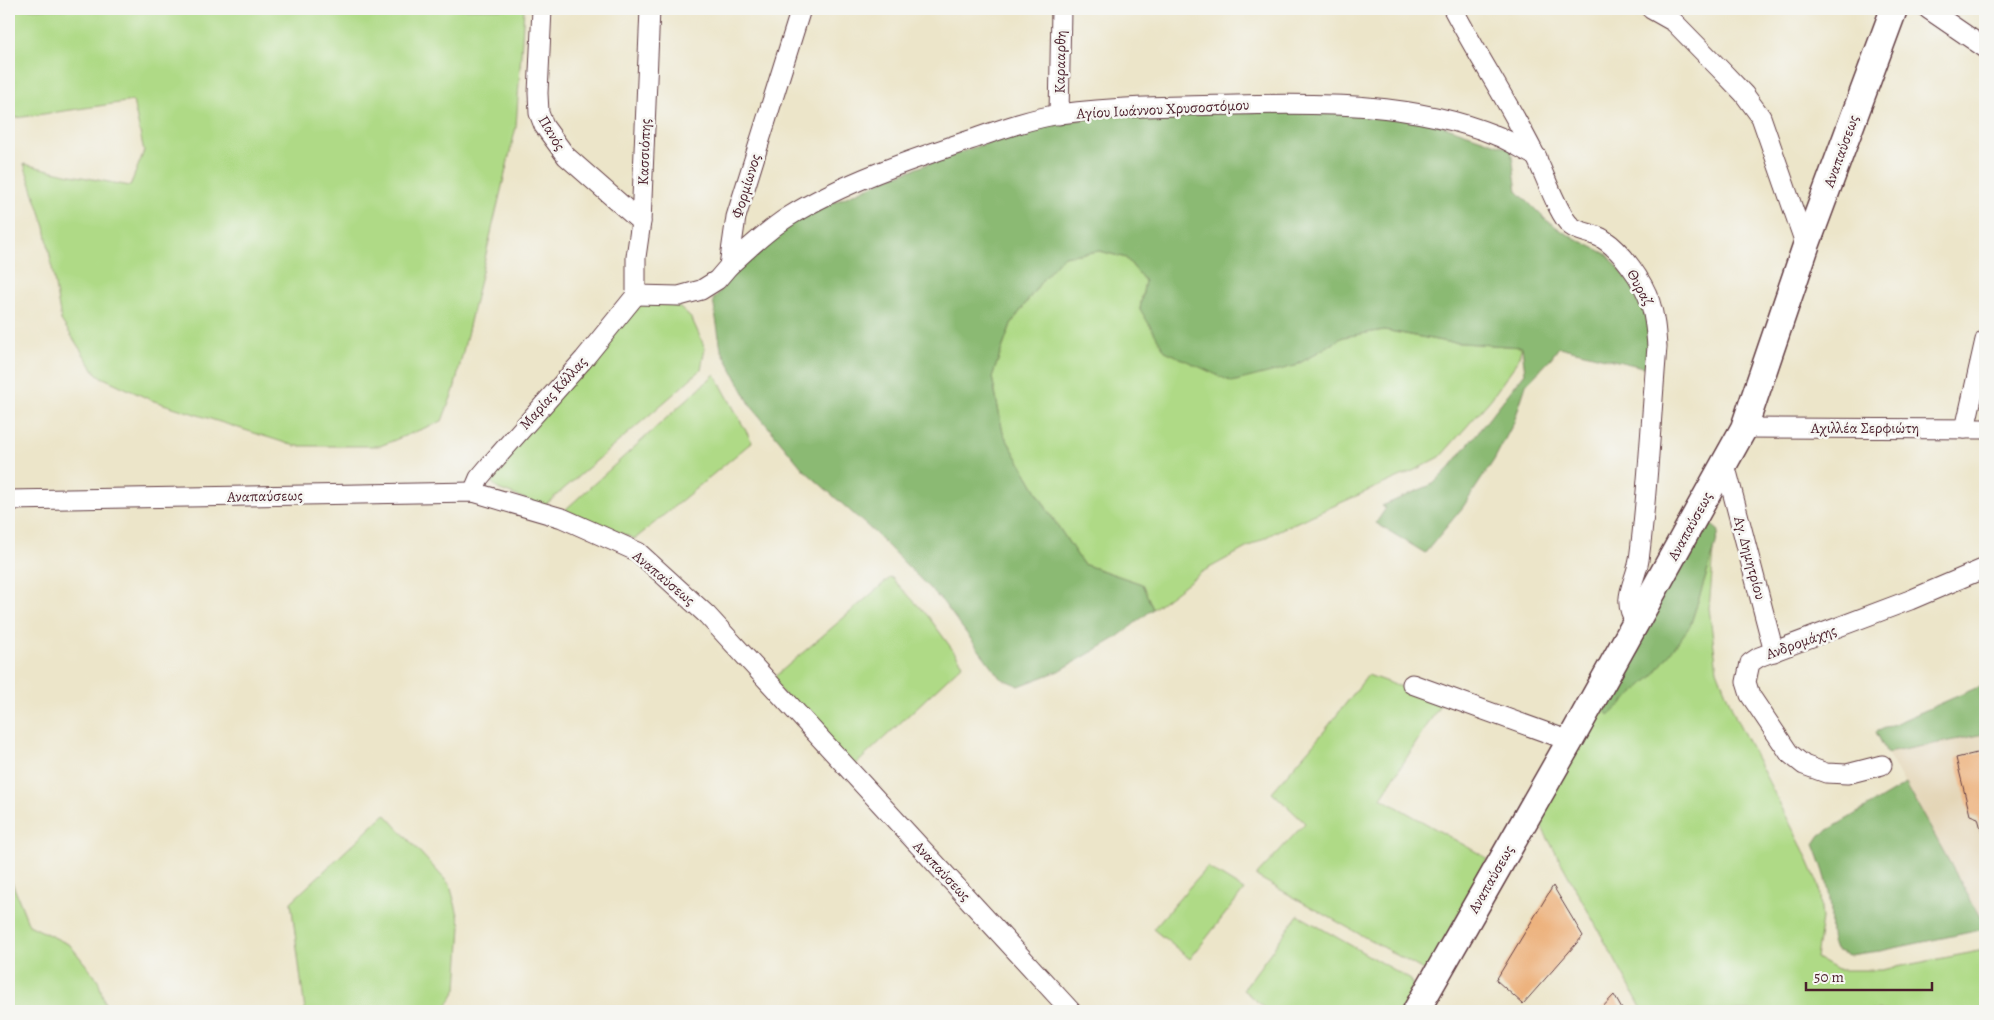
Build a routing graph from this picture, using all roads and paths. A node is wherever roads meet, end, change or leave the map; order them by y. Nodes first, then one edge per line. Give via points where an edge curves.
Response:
1 (542, 9) edge
2 (650, 9) edge
3 (801, 9) edge
4 (1061, 9) edge
5 (1453, 9) edge
6 (1651, 9) edge
7 (1894, 9) edge
8 (1928, 9) edge
9 (1985, 48) edge
10 (1060, 114) junction
11 (1536, 157) junction
12 (642, 222) junction
13 (1806, 246) junction
14 (729, 266) junction
15 (636, 295) junction
16 (1985, 340) edge
17 (1744, 428) junction
18 (1965, 429) junction
19 (1985, 429) edge
20 (1725, 464) junction
21 (473, 492) junction
22 (9, 500) edge
23 (30, 501) junction
24 (9, 515) edge
25 (1985, 568) edge
26 (1636, 622) junction
27 (1774, 652) junction
28 (1412, 684) dead end
29 (1570, 741) junction
30 (1882, 765) dead end
31 (1071, 1011) edge
32 (1416, 1011) edge

1 - 12 street, Πανός via 538,93 539,113 544,126 566,156
2 - 12 street, Κασσιόπης
3 - 14 street, Φορμίωνος via 736,217
4 - 10 street, Καρααρθη
5 - 11 street, Θυραζ
6 - 13 street via 1681,28 1744,94 1761,117
7 - 13 street, Αναπαύσεως
8 - 9 street
10 - 11 street, Αγίου Ιωάννου Χρυσοστόμου via 1121,108 1359,106 1427,114 1495,135
10 - 14 street, Αγίου Ιωάννου Χρυσοστόμου via 946,148 853,184 790,216
11 - 26 street, Θυραζ via 1557,204 1572,226 1603,239 1636,274 1650,300 1655,321 1657,347 1643,529 1638,565 1628,600
12 - 15 street, Κασσιόπης via 636,257
13 - 17 street, Αναπαύσεως
14 - 15 street via 701,290 679,296
15 - 21 street, Μαρίας Κάλλας via 479,478
16 - 18 street
17 - 18 street, Αχιλλέα Σερφιώτη
17 - 20 street, Αναπαύσεως
18 - 19 street, Αχιλλέα Σερφιώτη
20 - 26 street, Αναπαύσεως
20 - 27 street, Αγ. Δημητρίου
21 - 23 street, Αναπαύσεως
21 - 31 street, Αναπαύσεως via 562,518 638,552 707,615
22 - 23 street, Αναπαύσεως
23 - 24 street
25 - 27 street, Ανδρομάχης
26 - 29 street, Αναπαύσεως
27 - 30 street, Ανδρομάχης via 1750,663 1746,682 1750,695 1789,753 1804,764 1826,773 1847,774
28 - 29 street
29 - 32 street, Αναπαύσεως

